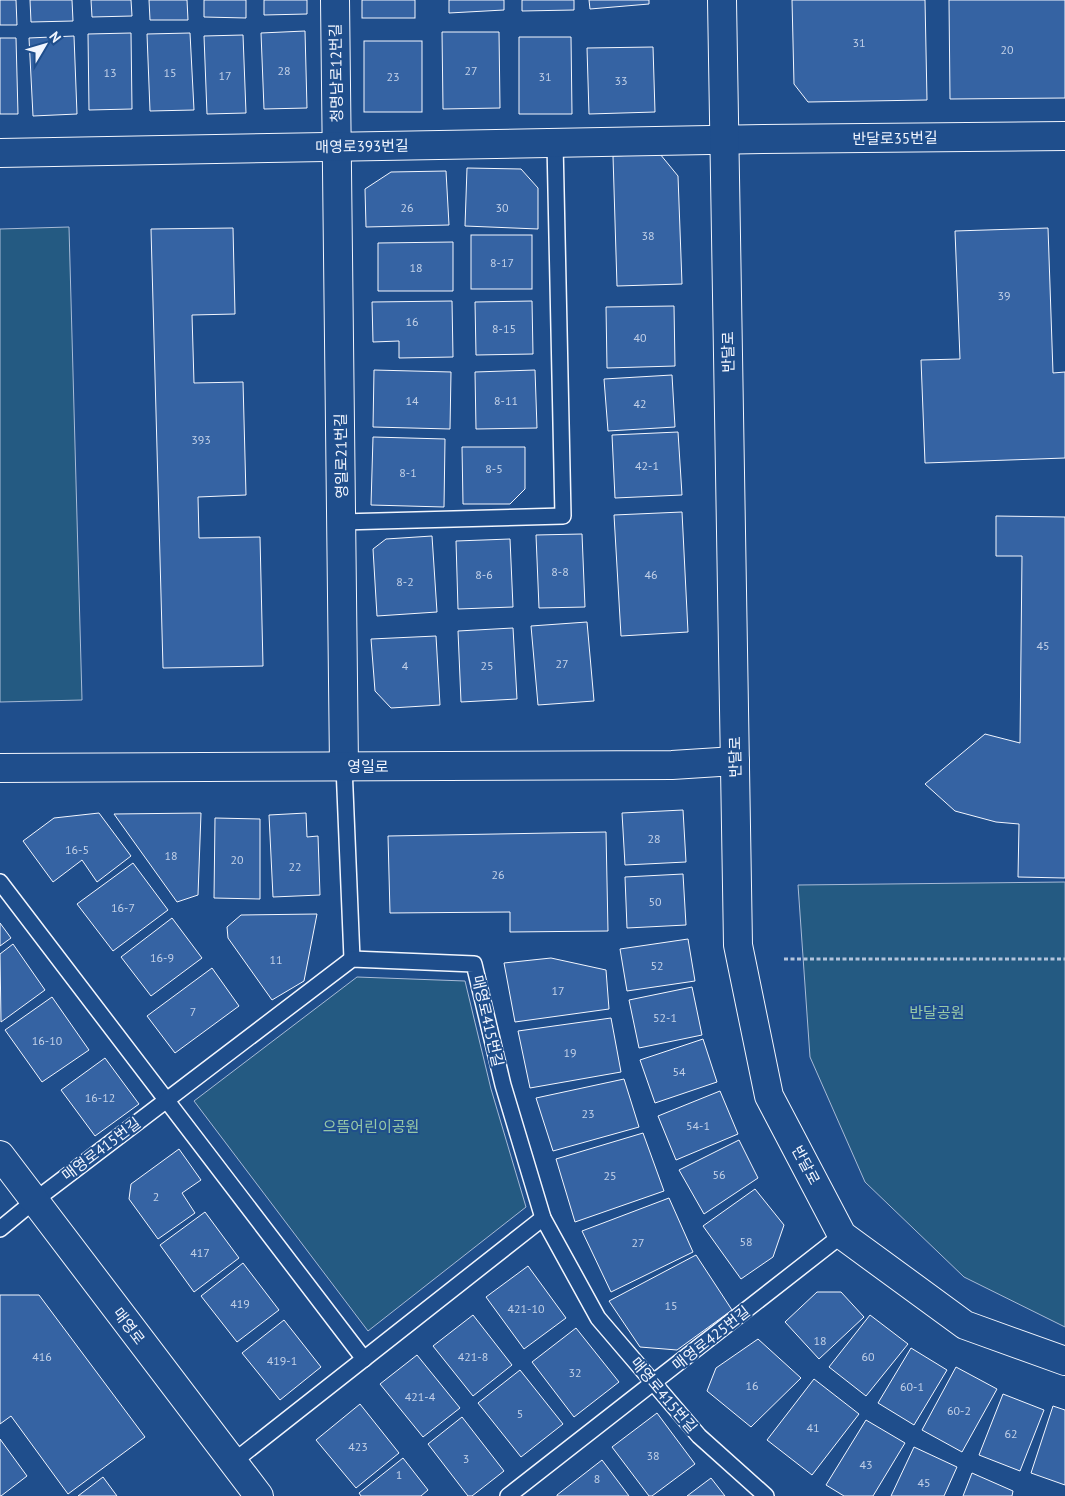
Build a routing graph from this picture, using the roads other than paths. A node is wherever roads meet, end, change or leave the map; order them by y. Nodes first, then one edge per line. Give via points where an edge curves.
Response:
1 (335, 0) edge
2 (722, 0) edge
3 (1065, 136) edge
4 (724, 140) junction
5 (555, 143) junction
6 (337, 147) junction
7 (0, 153) edge
8 (341, 522) junction
9 (735, 761) junction
10 (344, 766) junction
11 (0, 768) edge
12 (0, 882) edge
13 (352, 959) junction
14 (167, 1099) junction
15 (0, 1155) edge
16 (34, 1200) junction
17 (543, 1218) junction
18 (0, 1229) edge
19 (842, 1235) junction
20 (364, 1358) junction
21 (1065, 1360) edge
22 (654, 1383) junction
23 (233, 1462) junction
24 (259, 1496) edge
25 (508, 1496) edge
26 (766, 1496) edge

1 - 6 street, 청명남로12번길
2 - 4 street, 반달로
3 - 4 street, 반달로35번길
4 - 5 street, 매영로393번길
4 - 9 street, 반달로
5 - 6 street, 매영로393번길
5 - 8 lane via 562,516
6 - 7 street, 매영로393번길
6 - 8 street, 영일로21번길
8 - 10 street, 영일로21번길
9 - 10 street, 영일로 via 662,765
9 - 19 street, 반달로 via 738,945 770,1096
10 - 11 street, 영일로
10 - 13 lane
12 - 14 lane
13 - 14 lane, 매영로415번길
13 - 17 lane, 매영로415번길 via 474,964 503,1086
14 - 16 lane, 매영로415번길
14 - 20 lane
15 - 16 street, 매영로
16 - 18 lane, 매영로415번길
16 - 23 street, 매영로
17 - 20 lane
17 - 22 lane, 매영로415번길 via 598,1318
19 - 21 street, 반달로 via 966,1325
19 - 22 lane, 매영로425번길
20 - 23 lane
22 - 25 lane, 매영로425번길
22 - 26 lane, 매영로415번길 via 699,1436
23 - 24 street, 매영로

